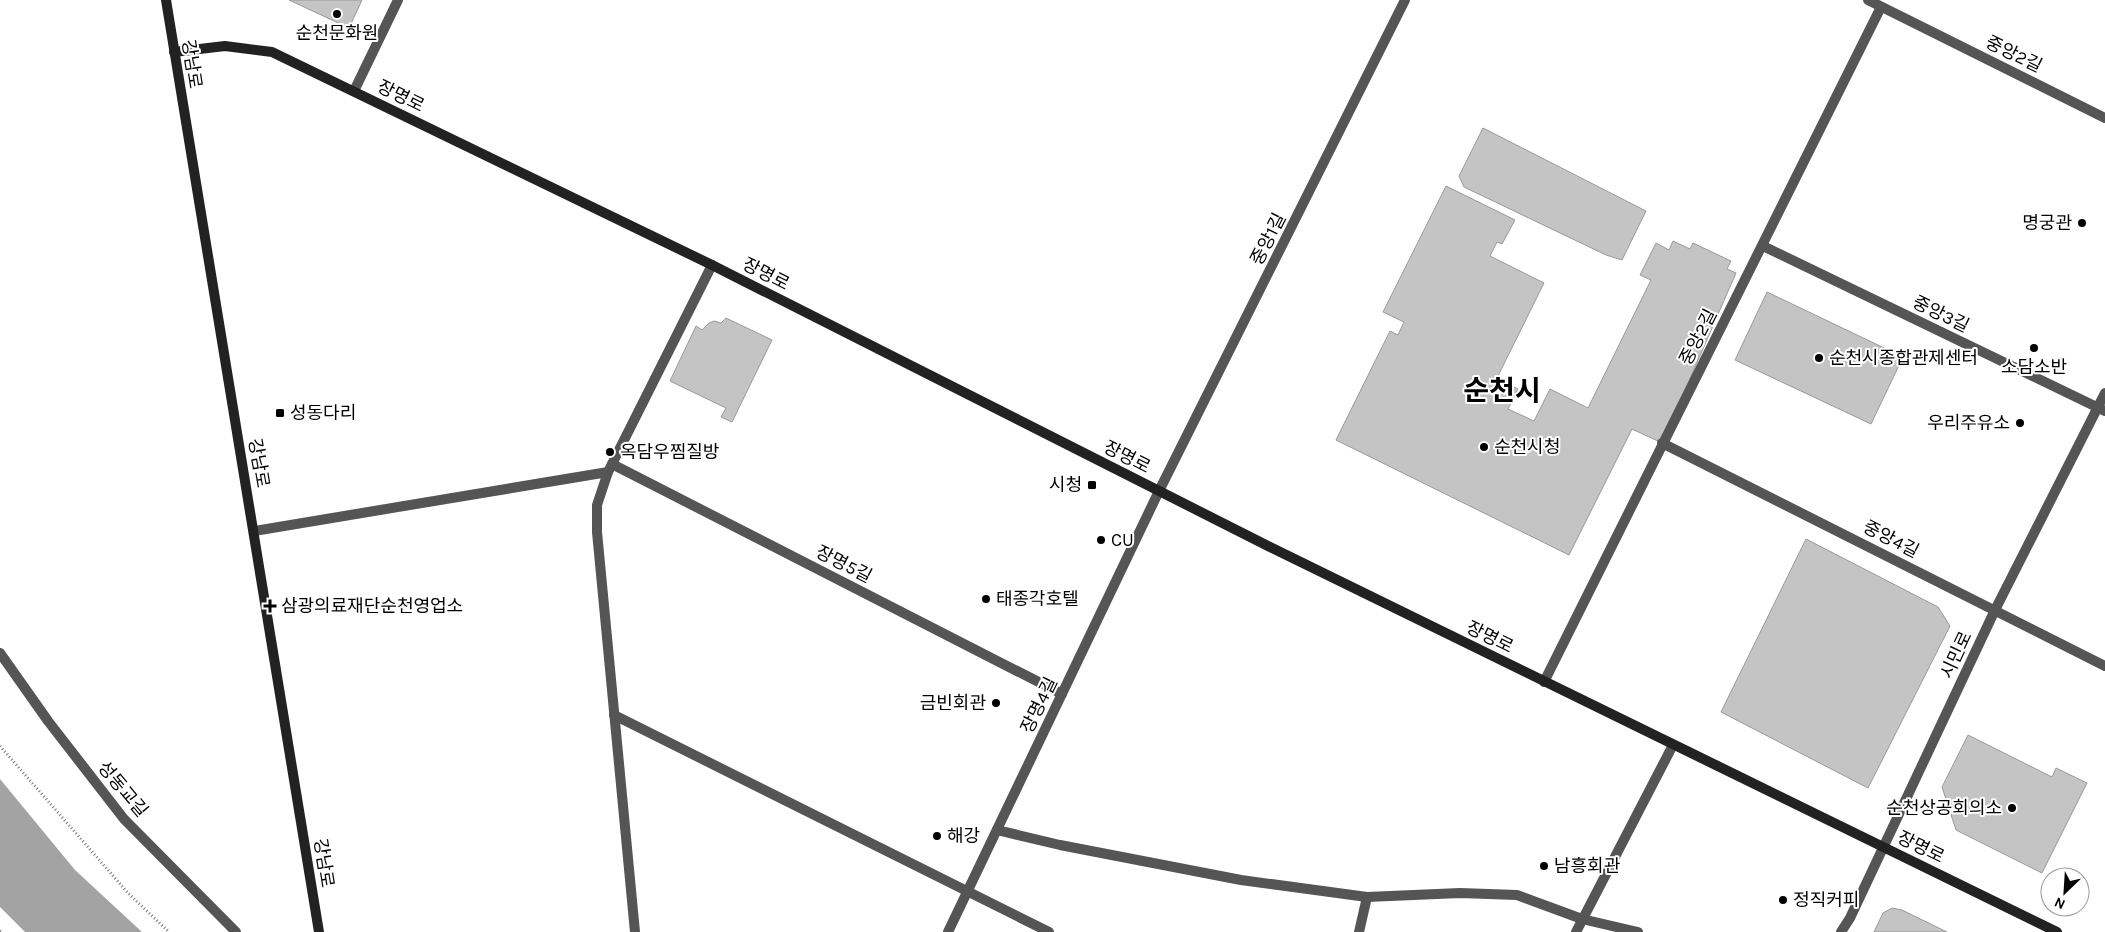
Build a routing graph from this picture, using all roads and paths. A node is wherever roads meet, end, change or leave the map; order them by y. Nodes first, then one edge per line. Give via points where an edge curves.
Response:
1 (166, 0) edge
2 (398, 0) edge
3 (1405, 0) edge
4 (1868, 0) edge
5 (1881, 7) junction
6 (174, 52) junction
7 (354, 91) junction
8 (2105, 118) edge
9 (1762, 246) junction
10 (712, 265) junction
11 (2105, 393) edge
12 (2101, 410) edge
13 (1662, 442) junction
14 (610, 468) junction
15 (1159, 491) junction
16 (254, 532) junction
17 (1995, 610) junction
18 (0, 653) edge
19 (2105, 666) edge
20 (1544, 682) junction
21 (1062, 694) junction
22 (614, 715) junction
23 (1673, 745) junction
24 (0, 746) edge
25 (997, 830) junction
26 (1884, 846) junction
27 (967, 892) junction
28 (1367, 897) junction
29 (1582, 919) junction
30 (169, 932) edge
31 (236, 932) edge
32 (319, 932) edge
33 (635, 932) edge
34 (948, 932) edge
35 (1049, 932) edge
36 (1359, 932) edge
37 (1576, 932) edge
38 (1638, 932) edge
39 (1841, 932) edge
40 (2058, 932) edge

1 - 6 street, 강남로
2 - 7 street
3 - 15 street, 중앙1길
4 - 5 street, 중앙2길
5 - 8 street, 중앙2길
5 - 9 street, 중앙2길
6 - 7 street, 장명로 via 225,46 272,52
6 - 16 street, 강남로
7 - 10 street, 장명로
9 - 12 street, 중앙3길
9 - 13 street, 중앙2길
10 - 14 street
10 - 15 street, 장명로
11 - 12 street, 시민로
12 - 17 street, 시민로
13 - 17 street, 중앙4길
13 - 20 street, 중앙2길
14 - 16 street
14 - 21 street, 장명5길
14 - 22 street via 597,505 597,532
15 - 20 street, 장명로
15 - 21 street, 장명4길
16 - 32 street, 강남로
17 - 19 street, 중앙4길
17 - 26 street, 시민로
18 - 31 street, 성동교길 via 124,818
20 - 23 street, 장명로
21 - 25 street, 장명4길
22 - 27 street
22 - 33 street
23 - 26 street, 장명로
23 - 29 street
24 - 30 path via 128,893
25 - 27 street, 장명4길
25 - 28 street via 1241,880
26 - 39 street, 시민로
26 - 40 street, 장명로
27 - 34 street, 장명4길
27 - 35 street
28 - 29 street via 1460,893 1517,895
28 - 36 street
29 - 37 street
29 - 38 street

